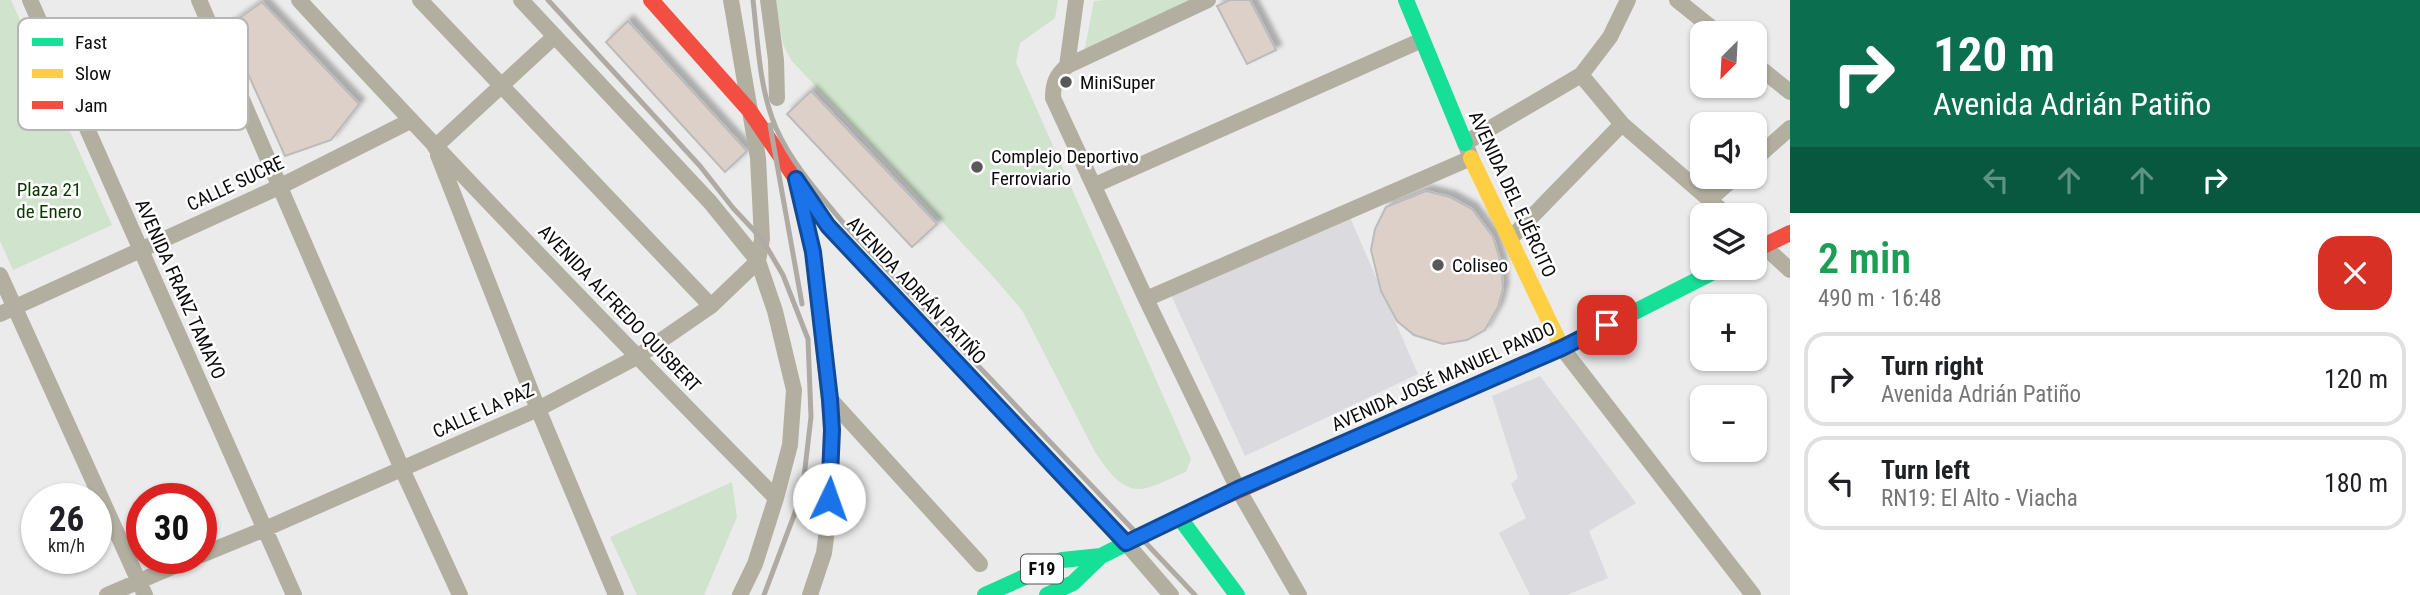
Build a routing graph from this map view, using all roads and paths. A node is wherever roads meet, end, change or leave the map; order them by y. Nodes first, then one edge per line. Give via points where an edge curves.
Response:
1 (30, 0) edge
2 (199, 0) edge
3 (299, 0) edge
4 (420, 0) edge
5 (521, 0) edge
6 (651, 0) edge
7 (731, 0) edge
8 (768, 0) edge
9 (1076, 0) edge
10 (1208, 0) edge
11 (1406, 0) edge
12 (1628, 0) edge
13 (1677, 0) edge
14 (38, 18) edge
15 (207, 18) edge
16 (1703, 21) edge
17 (555, 36) junction
18 (1422, 40) junction
19 (1067, 66) junction
20 (1768, 74) edge
21 (1581, 75) junction
22 (501, 86) junction
23 (1790, 92) edge
24 (777, 98) dead end
25 (749, 110) junction
26 (248, 115) edge
27 (410, 121) junction
28 (1622, 124) junction
29 (1790, 128) edge
30 (87, 130) edge
31 (435, 147) junction
32 (1767, 148) edge
33 (1468, 150) junction
34 (796, 179) junction
35 (1095, 185) junction
36 (279, 187) junction
37 (1721, 189) edge
38 (1709, 200) junction
39 (1713, 203) edge
40 (1790, 233) edge
41 (1510, 239) junction
42 (1767, 242) edge
43 (140, 249) junction
44 (1767, 252) edge
45 (758, 261) junction
46 (1790, 270) edge
47 (0, 275) edge
48 (1697, 280) edge
49 (1146, 299) junction
50 (711, 306) junction
51 (8, 311) edge
52 (1562, 348) junction
53 (637, 357) junction
54 (830, 399) junction
55 (538, 409) junction
56 (402, 469) junction
57 (1238, 489) junction
58 (776, 498) junction
59 (1179, 517) junction
60 (265, 529) junction
61 (1126, 543) junction
62 (217, 548) edge
63 (1101, 556) junction
64 (980, 564) dead end
65 (165, 574) edge
66 (141, 588) edge
67 (107, 595) edge
68 (294, 595) edge
69 (460, 595) edge
70 (616, 595) edge
71 (740, 595) edge
72 (810, 595) edge
73 (985, 595) edge
74 (1047, 595) edge
75 (1171, 595) edge
76 (1237, 595) edge
77 (1299, 595) edge
78 (1753, 595) edge

1 - 14 street, AVENIDA FRANZ TAMAYO
2 - 15 street
3 - 27 street, AVENIDA ALFREDO QUISBERT
4 - 22 street
5 - 17 street
6 - 25 main road, AVENIDA ADRIÁN PATIÑO
7 - 25 street
8 - 24 street
9 - 19 street
10 - 19 street
11 - 18 main road, AVENIDA DEL EJÉRCITO
12 - 21 street via 1610,37
13 - 16 street
17 - 22 street
17 - 45 street via 710,202
18 - 33 main road, AVENIDA DEL EJÉRCITO
18 - 35 street
19 - 35 street via 1053,84 1053,98
20 - 23 street
21 - 28 street
21 - 33 street
22 - 31 street
22 - 50 street
25 - 34 main road, AVENIDA ADRIÁN PATIÑO
25 - 45 street via 758,158 762,239
26 - 36 street
27 - 31 street, AVENIDA ALFREDO QUISBERT
27 - 36 street, CALLE SUCRE
28 - 38 street
28 - 41 street
29 - 32 street
30 - 43 street, AVENIDA FRANZ TAMAYO
31 - 53 street, AVENIDA ALFREDO QUISBERT
31 - 55 street
33 - 41 main road, AVENIDA DEL EJÉRCITO
33 - 49 street
34 - 54 street via 813,252
34 - 61 main road, AVENIDA ADRIÁN PATIÑO via 828,226
35 - 49 street
36 - 43 street, CALLE SUCRE
36 - 56 street
37 - 38 street
38 - 39 street
40 - 42 main road
41 - 52 main road, AVENIDA DEL EJÉRCITO
43 - 51 street, CALLE SUCRE
43 - 60 street, AVENIDA FRANZ TAMAYO
44 - 46 street
45 - 50 street, CALLE LA PAZ
45 - 58 street via 794,390 790,445
47 - 51 street
48 - 52 main road, AVENIDA JOSÉ MANUEL PANDO
49 - 57 street
50 - 53 street, CALLE LA PAZ
51 - 66 street
52 - 57 main road, AVENIDA JOSÉ MANUEL PANDO
52 - 78 street, AVENIDA DEL EJÉRCITO
53 - 55 street, CALLE LA PAZ
53 - 58 street, AVENIDA ALFREDO QUISBERT
54 - 64 street
54 - 72 street via 828,522 824,553
55 - 56 street, CALLE LA PAZ
55 - 70 street
56 - 60 street, CALLE LA PAZ
56 - 69 street
57 - 59 main road, AVENIDA JOSÉ MANUEL PANDO
57 - 77 street
58 - 71 street
59 - 61 main road, F19
59 - 76 main road
60 - 62 street, CALLE LA PAZ
60 - 68 street, AVENIDA FRANZ TAMAYO
61 - 63 main road, F19
61 - 75 street, AVENIDA ADRIÁN PATIÑO
63 - 73 main road, F19 via 1062,560
63 - 74 main road, F19 via 1073,583
65 - 66 street
66 - 67 street

